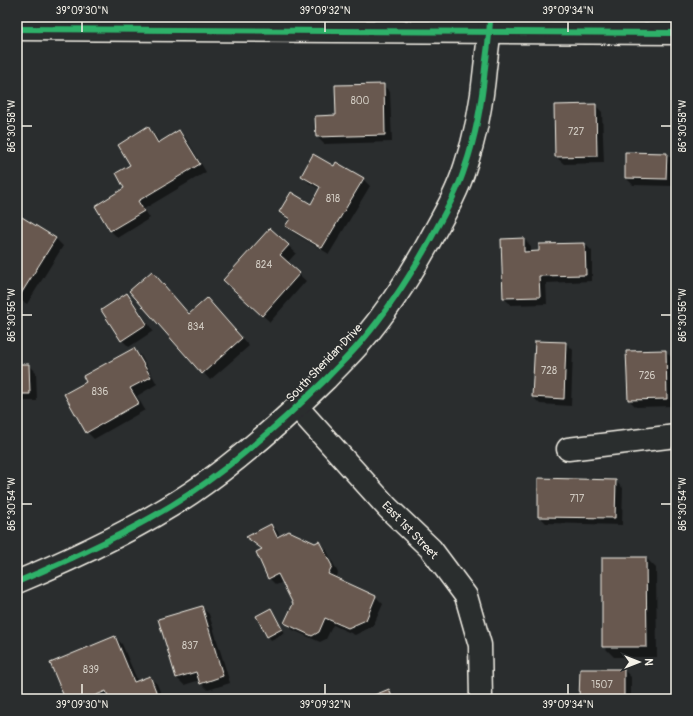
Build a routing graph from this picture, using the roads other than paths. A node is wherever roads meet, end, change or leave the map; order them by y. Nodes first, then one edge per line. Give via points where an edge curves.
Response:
1 (490, 24) edge
2 (17, 29) edge
3 (676, 33) edge
4 (297, 407) junction
5 (676, 436) edge
6 (568, 449) dead end
7 (17, 582) edge
8 (481, 699) edge

1 - 2 street
1 - 3 street
1 - 4 street, South Sheridan Drive via 482,101 475,133 448,208 398,293 366,337
4 - 7 street, South Sheridan Drive via 247,452 192,493 134,528 74,558
4 - 8 street, East 1st Street via 388,508 431,549 466,596 480,645
5 - 6 street

